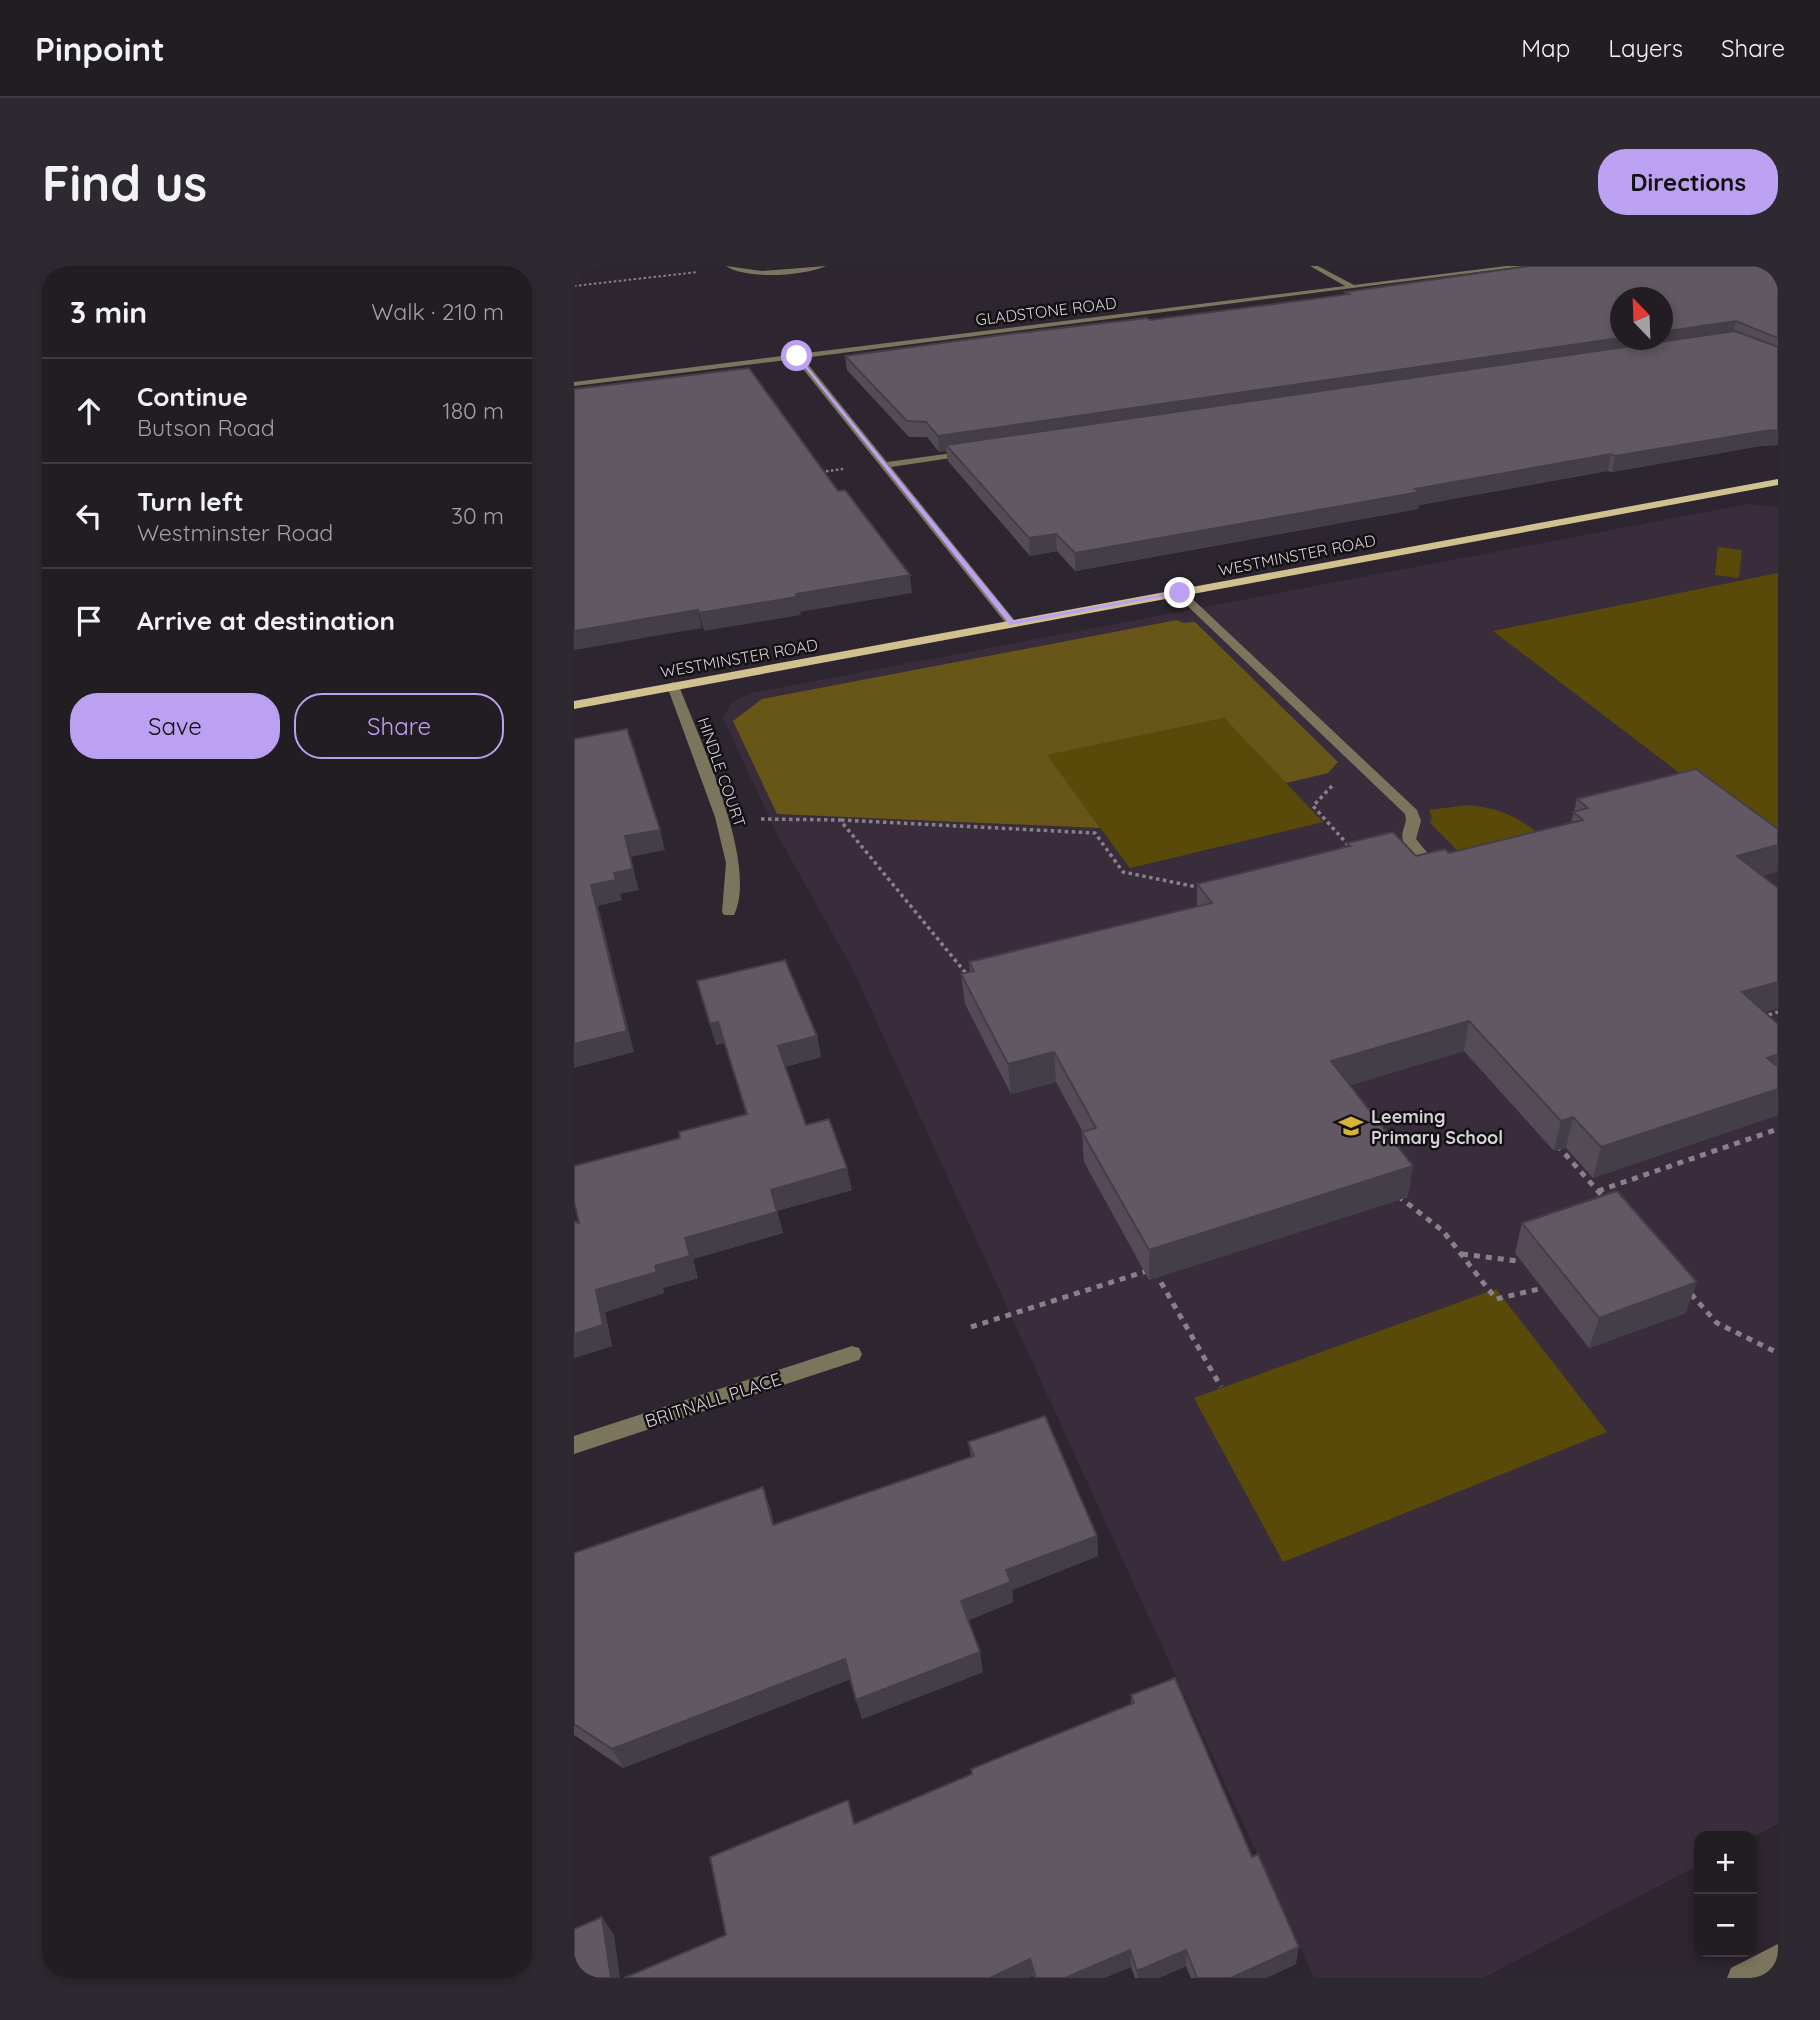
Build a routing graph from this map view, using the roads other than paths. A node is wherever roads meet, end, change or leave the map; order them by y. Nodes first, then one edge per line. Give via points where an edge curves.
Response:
1 (823, 266) edge
2 (1312, 266) edge
3 (1522, 266) edge
4 (730, 267) edge
5 (1353, 287) junction
6 (797, 356) junction
7 (574, 384) edge
8 (979, 451) edge
9 (884, 465) junction
10 (1777, 483) edge
11 (1180, 593) junction
12 (1012, 624) junction
13 (673, 686) junction
14 (574, 705) edge
15 (1427, 861) edge
16 (729, 912) dead end
17 (852, 1354) dead end
18 (574, 1445) edge
19 (1778, 1958) edge
20 (1741, 1978) edge

1 - 4 street via 755,273
2 - 5 street
3 - 5 street, GLADSTONE ROAD
5 - 6 street, GLADSTONE ROAD
6 - 7 street, GLADSTONE ROAD
6 - 9 street
8 - 9 street
9 - 12 street
10 - 11 main road, WESTMINSTER ROAD
11 - 12 main road, WESTMINSTER ROAD
11 - 15 street via 1412,813 1414,821 1407,836
12 - 13 main road, WESTMINSTER ROAD
13 - 14 main road, WESTMINSTER ROAD
13 - 16 street, HINDLE COURT via 722,817 733,863
17 - 18 street, BRITNALL PLACE
19 - 20 street

